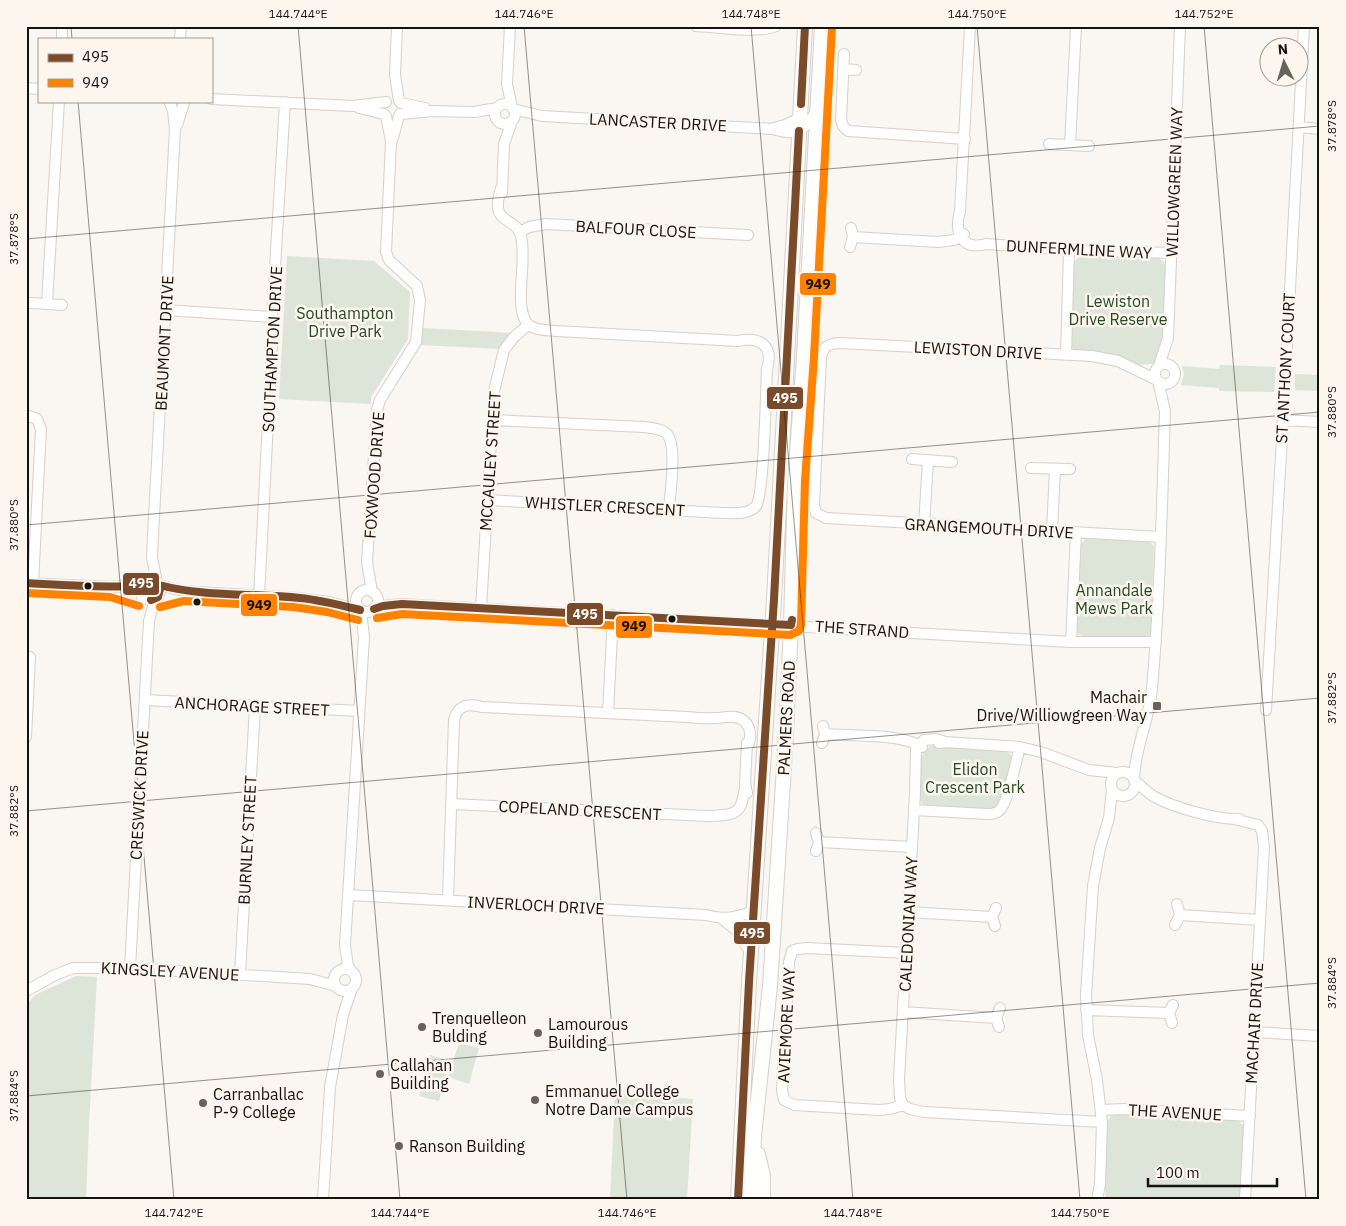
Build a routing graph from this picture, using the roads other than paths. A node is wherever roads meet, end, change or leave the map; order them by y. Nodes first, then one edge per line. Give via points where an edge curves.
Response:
1 (397, 26) edge
2 (510, 26) edge
3 (696, 26) edge
4 (776, 26) edge
5 (786, 26) edge
6 (805, 26) edge
7 (822, 26) edge
8 (970, 26) edge
9 (1076, 26) edge
10 (1180, 26) edge
11 (1304, 26) edge
12 (749, 30) junction
13 (844, 54) dead end
14 (844, 69) junction
15 (856, 70) dead end
16 (394, 76) junction
17 (506, 84) junction
18 (213, 98) edge
19 (387, 101) junction
20 (59, 102) edge
21 (169, 102) edge
22 (186, 102) edge
23 (285, 102) junction
24 (400, 102) junction
25 (353, 106) junction
26 (498, 107) junction
27 (433, 110) junction
28 (817, 110) junction
29 (474, 112) junction
30 (513, 114) junction
31 (385, 115) junction
32 (400, 115) junction
33 (497, 120) junction
34 (800, 124) junction
35 (1299, 127) junction
36 (175, 129) junction
37 (1320, 129) edge
38 (965, 139) junction
39 (391, 142) junction
40 (504, 144) junction
41 (1049, 144) dead end
42 (1070, 145) junction
43 (1089, 146) dead end
44 (522, 231) junction
45 (748, 235) dead end
46 (962, 236) junction
47 (851, 237) dead end
48 (1069, 250) junction
49 (1171, 253) junction
50 (31, 303) dead end
51 (47, 304) junction
52 (62, 305) dead end
53 (166, 310) junction
54 (272, 317) junction
55 (526, 326) junction
56 (1168, 338) junction
57 (1066, 355) junction
58 (1129, 366) junction
59 (1158, 367) junction
60 (1173, 374) junction
61 (1158, 381) junction
62 (1165, 411) junction
63 (26, 415) edge
64 (492, 420) junction
65 (1283, 420) junction
66 (1320, 422) edge
67 (912, 460) dead end
68 (928, 461) junction
69 (952, 462) dead end
70 (1031, 468) dead end
71 (1055, 469) junction
72 (1070, 469) dead end
73 (487, 500) junction
74 (668, 509) junction
75 (819, 516) joint
76 (924, 525) junction
77 (1052, 531) junction
78 (1076, 532) junction
79 (1160, 537) junction
80 (152, 558) junction
81 (367, 562) junction
82 (143, 582) junction
83 (30, 583) edge
84 (158, 584) junction
85 (112, 588) junction
86 (183, 591) junction
87 (373, 593) junction
88 (359, 594) junction
89 (259, 596) junction
90 (143, 597) junction
91 (156, 598) junction
92 (329, 602) junction
93 (402, 604) junction
94 (481, 608) junction
95 (373, 609) junction
96 (360, 610) junction
97 (613, 615) junction
98 (149, 620) junction
99 (773, 624) junction
100 (791, 625) junction
101 (364, 637) junction
102 (1071, 642) junction
103 (1156, 646) junction
104 (32, 657) edge
105 (145, 700) junction
106 (255, 706) junction
107 (1266, 710) dead end
108 (359, 711) junction
109 (608, 713) junction
110 (823, 734) dead end
111 (26, 737) edge
112 (1138, 745) junction
113 (920, 746) junction
114 (1020, 747) junction
115 (1089, 770) junction
116 (1118, 773) junction
117 (1134, 780) junction
118 (1112, 788) junction
119 (1128, 794) junction
120 (1153, 796) junction
121 (452, 804) junction
122 (914, 810) junction
123 (1109, 818) junction
124 (817, 842) dead end
125 (912, 847) junction
126 (349, 895) junction
127 (448, 900) junction
128 (1177, 904) dead end
129 (754, 911) junction
130 (908, 912) junction
131 (994, 917) dead end
132 (722, 919) junction
133 (1260, 920) junction
134 (345, 945) junction
135 (751, 953) junction
136 (906, 953) junction
137 (130, 968) junction
138 (352, 972) junction
139 (337, 973) junction
140 (240, 974) junction
141 (310, 979) junction
142 (336, 987) junction
143 (29, 988) edge
144 (352, 988) junction
145 (1086, 1010) junction
146 (903, 1012) junction
147 (1171, 1014) dead end
148 (343, 1015) junction
149 (998, 1017) dead end
150 (1254, 1032) junction
151 (1320, 1036) edge
152 (901, 1106) junction
153 (1101, 1110) junction
154 (1250, 1116) junction
155 (1102, 1122) junction
156 (754, 1136) junction
157 (1100, 1184) junction
158 (323, 1200) edge
159 (738, 1200) edge
160 (750, 1200) edge
161 (763, 1200) edge
162 (1097, 1200) edge
163 (1103, 1200) edge
164 (1245, 1200) edge

1 - 16 street
2 - 17 street
3 - 12 street
4 - 12 street
5 - 12 street via 775,33
6 - 34 main road, PALMERS ROAD
7 - 28 main road, PALMERS ROAD
8 - 38 street
9 - 42 street
10 - 49 street, WILLOWGREEN WAY
11 - 35 street, ST ANTHONY COURT
13 - 14 street
14 - 15 street
14 - 38 street via 841,120 848,131
16 - 19 street
16 - 24 street
17 - 26 street
17 - 30 street
18 - 23 street
19 - 24 street via 394,99
19 - 25 street
19 - 31 street via 383,108
20 - 51 street
21 - 22 street via 176,106
21 - 36 street
22 - 36 street
23 - 25 street
23 - 54 street, SOUTHAMPTON DRIVE
24 - 27 street
24 - 32 street
25 - 31 street
26 - 29 street
26 - 30 street via 507,105
26 - 33 street via 495,112
27 - 29 street
27 - 32 street
28 - 34 street via 806,127
28 - 100 main road, PALMERS ROAD via 795,481
29 - 33 street
30 - 33 street via 505,124
30 - 34 street, LANCASTER DRIVE via 773,129 789,133
30 - 40 street
31 - 32 street via 393,118
31 - 39 street, FOXWOOD DRIVE
32 - 39 street, FOXWOOD DRIVE
33 - 40 street
34 - 99 main road, PALMERS ROAD
35 - 37 street
35 - 65 street, ST ANTHONY COURT
36 - 53 street, BEAUMONT DRIVE
38 - 46 street via 958,224
39 - 81 street, FOXWOOD DRIVE via 386,252 389,260 417,286 420,300 416,342 377,410
40 - 44 street via 499,212
41 - 42 street
42 - 43 street
44 - 45 street, BALFOUR CLOSE via 546,224
44 - 55 street via 518,315
46 - 47 street via 938,242
46 - 48 street, DUNFERMLINE WAY via 986,244
48 - 49 street, DUNFERMLINE WAY
48 - 57 street
49 - 56 street, WILLOWGREEN WAY
50 - 51 street
51 - 52 street
53 - 54 street
53 - 80 street, BEAUMONT DRIVE
54 - 89 street, SOUTHAMPTON DRIVE
55 - 64 street, MCCAULEY STREET via 502,356 494,391
55 - 74 street, WHISTLER CRESCENT via 535,333 738,340 762,349 767,369 761,478 764,500 758,514 744,519 723,513
56 - 59 street, WILLOWGREEN WAY
56 - 60 street, WILLOWGREEN WAY
57 - 58 street, LEWISTON DRIVE via 1100,358
57 - 75 street, LEWISTON DRIVE via 840,343 826,346 821,357 814,500
58 - 59 street, LEWISTON DRIVE
58 - 61 street, LEWISTON DRIVE
59 - 60 street via 1167,365
59 - 61 street via 1155,374
60 - 61 street via 1166,384
60 - 62 street, WILLOWGREEN WAY
61 - 62 street, WILLOWGREEN WAY
62 - 79 street, WILLOWGREEN WAY
63 - 83 street via 37,419 41,429
64 - 73 street, MCCAULEY STREET
64 - 74 street via 659,424 669,429 676,440 676,449 672,458
65 - 66 street
65 - 107 street, ST ANTHONY COURT
67 - 68 street
68 - 69 street
68 - 76 street
70 - 71 street
71 - 72 street
71 - 77 street
73 - 74 street, WHISTLER CRESCENT
73 - 94 street, MCCAULEY STREET
75 - 76 street, GRANGEMOUTH DRIVE
76 - 77 street, GRANGEMOUTH DRIVE
77 - 78 street, GRANGEMOUTH DRIVE
78 - 79 street, GRANGEMOUTH DRIVE
78 - 102 street
79 - 103 street, WILLOWGREEN WAY
80 - 82 street, BEAUMONT DRIVE
80 - 84 street, BEAUMONT DRIVE
81 - 87 street, FOXWOOD DRIVE
81 - 88 street, FOXWOOD DRIVE
82 - 84 street via 151,580
82 - 85 street
82 - 90 street via 140,590
83 - 85 street
84 - 86 street
84 - 91 street via 160,591
85 - 90 street
86 - 89 street
86 - 91 street
87 - 88 street
87 - 93 street, THE STRAND
87 - 95 street via 377,600
88 - 92 street
88 - 96 street via 356,601
89 - 92 street
90 - 91 street via 149,600
90 - 98 street, CRESWICK DRIVE
91 - 98 street, CRESWICK DRIVE
92 - 96 street
93 - 94 street, THE STRAND
93 - 95 street, THE STRAND
94 - 97 street, THE STRAND
95 - 96 street via 367,612
95 - 101 street
96 - 101 street
97 - 99 street, THE STRAND
97 - 109 street
98 - 105 street, CRESWICK DRIVE
99 - 100 street, THE STRAND
99 - 129 main road, PALMERS ROAD
100 - 102 street, THE STRAND
100 - 156 main road, PALMERS ROAD via 770,986
101 - 108 street
102 - 103 street, THE STRAND
103 - 112 street, WILLOWGREEN WAY via 1151,700
104 - 111 street
105 - 106 street, ANCHORAGE STREET
105 - 137 street, CRESWICK DRIVE
106 - 108 street, ANCHORAGE STREET
106 - 140 street, BURNLEY STREET
108 - 126 street
109 - 121 street, COPELAND CRESCENT via 471,704 455,715
109 - 121 street, COPELAND CRESCENT via 717,718 739,724 744,731 747,748 745,788 737,811 708,816
110 - 113 street via 898,739
112 - 116 street, WILLOWGREEN WAY
112 - 117 street, WILLOWGREEN WAY
113 - 114 street via 924,740 930,739
113 - 122 street, CALEDONIAN WAY via 915,754
114 - 115 street
114 - 122 street via 1006,799 998,812
115 - 116 street
115 - 118 street
116 - 117 street via 1126,772
116 - 118 street via 1112,778
117 - 119 street via 1134,788
117 - 120 street, MACHAIR DRIVE
118 - 119 street via 1118,794
118 - 123 street
119 - 120 street, MACHAIR DRIVE
119 - 123 street
120 - 133 street, MACHAIR DRIVE via 1198,813 1234,819 1254,818 1266,828
121 - 127 street
122 - 125 street, CALEDONIAN WAY
123 - 145 street via 1092,893
124 - 125 street
125 - 130 street, CALEDONIAN WAY
126 - 127 street, INVERLOCH DRIVE
126 - 134 street
127 - 132 street, INVERLOCH DRIVE via 706,915
128 - 133 street via 1178,920
129 - 132 street, INVERLOCH DRIVE
129 - 135 main road, PALMERS ROAD
130 - 131 street
130 - 136 street, CALEDONIAN WAY
132 - 135 street via 735,929
133 - 150 street, MACHAIR DRIVE
134 - 138 street
134 - 139 street
135 - 159 main road, PALMERS ROAD
136 - 146 street, CALEDONIAN WAY
136 - 152 street, AVIEMORE WAY via 807,948 792,951 782,1090 784,1100 794,1105 879,1110
137 - 140 street, KINGSLEY AVENUE
137 - 143 street, KINGSLEY AVENUE via 73,968
138 - 139 street via 344,970
138 - 144 street via 355,980
139 - 141 street, KINGSLEY AVENUE
139 - 142 street
140 - 141 street, KINGSLEY AVENUE
141 - 142 street, KINGSLEY AVENUE
142 - 144 street via 344,991
142 - 148 street
144 - 148 street
145 - 147 street
145 - 153 street
146 - 149 street
146 - 152 street, CALEDONIAN WAY via 896,1096
148 - 158 street via 330,1087
150 - 151 street
150 - 154 street, MACHAIR DRIVE
152 - 155 street, AVIEMORE WAY via 924,1112
153 - 154 street, THE AVENUE
153 - 155 street
154 - 164 street, MACHAIR DRIVE
155 - 157 street
156 - 160 main road, PALMERS ROAD
156 - 161 main road via 763,1176
157 - 162 street
157 - 163 street

